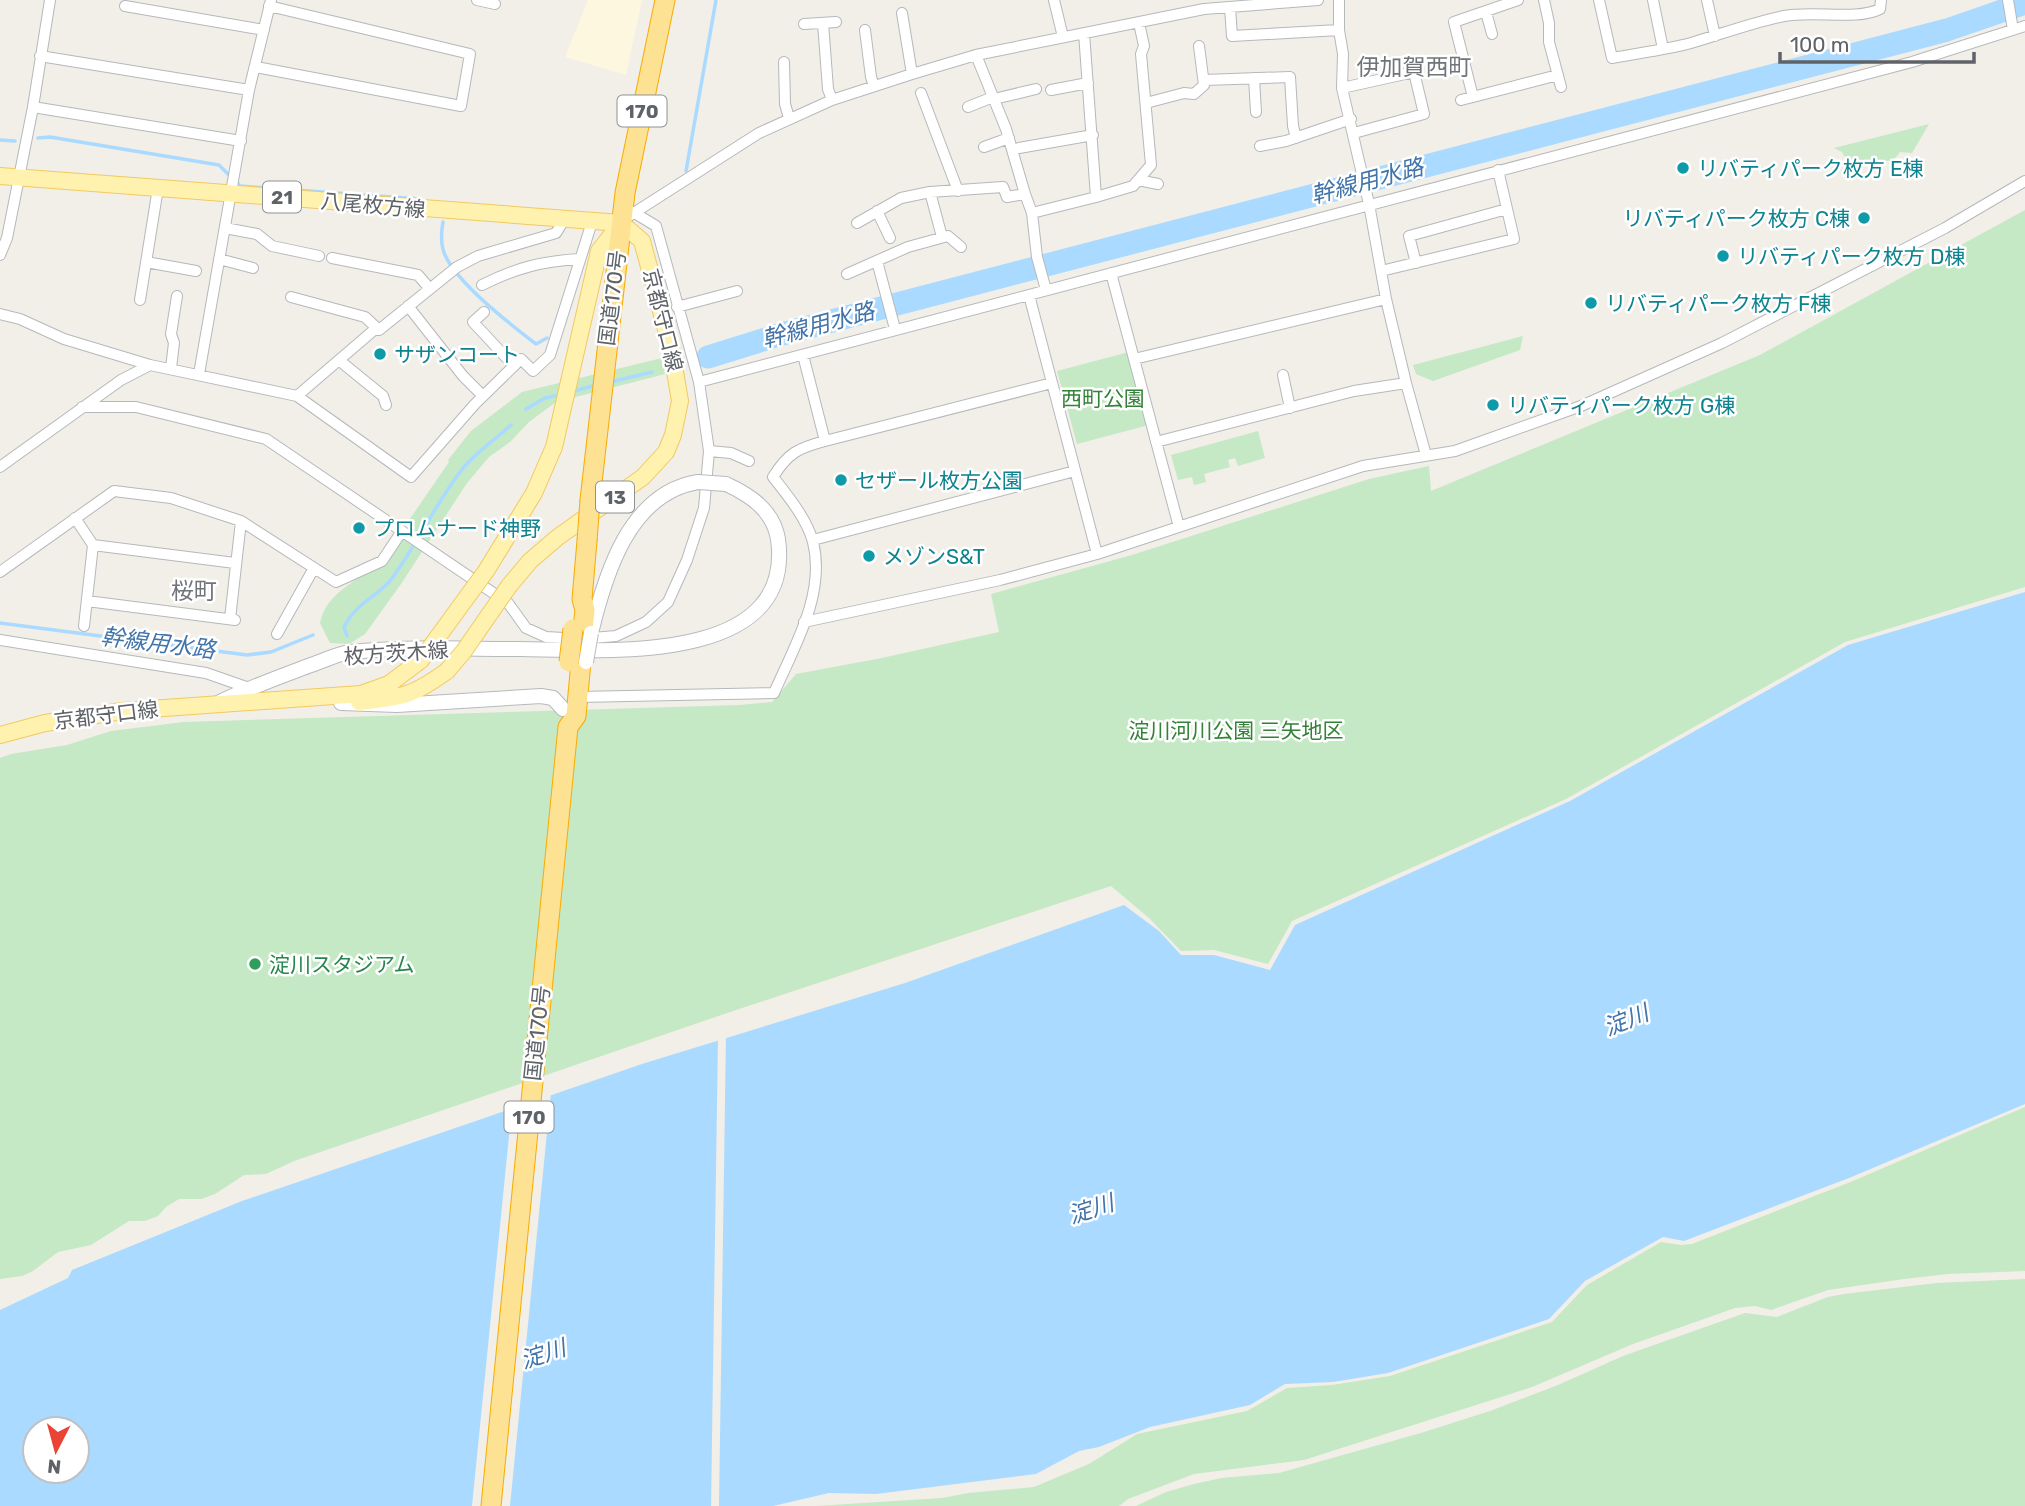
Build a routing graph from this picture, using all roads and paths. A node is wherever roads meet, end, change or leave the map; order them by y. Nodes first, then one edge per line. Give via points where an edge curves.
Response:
1 (50, 0) edge
2 (477, 0) edge
3 (665, 0) edge
4 (1054, 0) edge
5 (1318, 0) edge
6 (1339, 0) edge
7 (1518, 0) edge
8 (1544, 0) edge
9 (1599, 0) edge
10 (1653, 0) edge
11 (1707, 0) edge
12 (1881, 0) edge
13 (2008, 0) edge
14 (270, 3) edge
15 (495, 4) dead end
16 (1193, 5) edge
17 (125, 6) dead end
18 (1230, 7) junction
19 (1486, 12) junction
20 (902, 13) dead end
21 (836, 22) dead end
22 (823, 23) junction
23 (1139, 23) junction
24 (804, 24) dead end
25 (2019, 28) edge
26 (264, 30) junction
27 (865, 30) dead end
28 (1339, 30) junction
29 (1084, 33) junction
30 (1492, 34) dead end
31 (1714, 36) junction
32 (1063, 37) junction
33 (1199, 46) dead end
34 (1663, 49) junction
35 (976, 55) junction
36 (40, 56) junction
37 (784, 62) dead end
38 (256, 67) junction
39 (912, 74) junction
40 (1558, 75) junction
41 (1254, 78) junction
42 (1204, 80) junction
43 (1088, 83) junction
44 (874, 86) junction
45 (1560, 87) dead end
46 (1342, 88) junction
47 (1036, 89) dead end
48 (249, 90) junction
49 (1051, 90) dead end
50 (921, 93) dead end
51 (1473, 97) junction
52 (993, 98) junction
53 (832, 100) junction
54 (1461, 100) dead end
55 (1146, 103) junction
56 (33, 107) junction
57 (968, 107) dead end
58 (1256, 112) dead end
59 (789, 118) junction
60 (1351, 120) junction
61 (1354, 133) junction
62 (1093, 135) junction
63 (954, 138) dead end
64 (1009, 138) junction
65 (1296, 138) junction
66 (241, 141) junction
67 (941, 143) junction
68 (1260, 146) dead end
69 (984, 147) dead end
70 (1020, 148) dead end
71 (1498, 170) junction
72 (0, 176) edge
73 (18, 179) junction
74 (1138, 180) junction
75 (2025, 181) edge
76 (1157, 184) dead end
77 (158, 188) junction
78 (958, 191) junction
79 (930, 192) junction
80 (232, 193) junction
81 (1025, 194) junction
82 (1096, 197) junction
83 (1369, 204) junction
84 (1507, 209) junction
85 (877, 211) junction
86 (1031, 213) junction
87 (627, 218) junction
88 (564, 220) junction
89 (592, 222) junction
90 (857, 223) dead end
91 (225, 228) junction
92 (942, 237) junction
93 (890, 238) dead end
94 (961, 247) dead end
95 (0, 255) edge
96 (319, 256) dead end
97 (332, 258) dead end
98 (219, 259) junction
99 (580, 259) junction
100 (877, 261) junction
101 (146, 262) junction
102 (1416, 262) junction
103 (253, 268) dead end
104 (196, 271) dead end
105 (1381, 271) junction
106 (1111, 273) junction
107 (847, 274) dead end
108 (482, 285) dead end
109 (430, 289) junction
110 (1046, 290) junction
111 (737, 291) dead end
112 (1029, 295) junction
113 (177, 296) dead end
114 (291, 298) dead end
115 (1386, 299) junction
116 (140, 300) dead end
117 (408, 306) junction
118 (677, 307) junction
119 (484, 312) dead end
120 (0, 314) edge
121 (895, 329) junction
122 (379, 330) junction
123 (803, 355) junction
124 (1134, 359) junction
125 (340, 361) junction
126 (150, 365) junction
127 (514, 366) junction
128 (171, 368) junction
129 (199, 374) junction
130 (1283, 375) dead end
131 (699, 382) junction
132 (1052, 383) junction
133 (1406, 383) junction
134 (297, 396) junction
135 (483, 396) junction
136 (386, 405) dead end
137 (82, 407) junction
138 (1290, 408) junction
139 (825, 441) junction
140 (1156, 442) junction
141 (709, 451) junction
142 (1426, 455) junction
143 (749, 461) dead end
144 (0, 467) edge
145 (1075, 471) junction
146 (75, 519) junction
147 (241, 521) junction
148 (1180, 527) junction
149 (402, 531) junction
150 (813, 540) junction
151 (93, 545) junction
152 (1097, 554) junction
153 (235, 563) junction
154 (314, 568) junction
155 (0, 572) edge
156 (87, 601) junction
157 (804, 622) junction
158 (84, 626) dead end
159 (582, 630) junction
160 (277, 634) dead end
161 (0, 640) edge
162 (249, 688) junction
163 (341, 704) junction
164 (214, 706) junction
165 (569, 713) junction
166 (0, 735) edge
167 (491, 1506) edge

1 - 36 street
2 - 15 street
3 - 87 highway, 国道170号 / 170
4 - 32 street
5 - 18 street
6 - 28 street
7 - 19 street
8 - 40 street
9 - 34 street via 1612,58
10 - 34 street
11 - 31 street
12 - 31 street via 1880,9 1871,13 1784,16
13 - 25 street
14 - 26 street
14 - 38 street via 470,54 461,106
16 - 18 street
16 - 23 street
17 - 26 street
18 - 28 street via 1232,36
19 - 30 street
19 - 51 street via 1454,22
20 - 39 street
21 - 22 street
22 - 24 street
22 - 53 street
23 - 29 street
23 - 55 street
25 - 71 street via 1912,62
26 - 38 street
27 - 44 street
28 - 46 street
29 - 32 street
29 - 43 street
31 - 34 street
32 - 35 street
33 - 42 street
35 - 39 street
35 - 52 street
36 - 48 street
36 - 56 street
37 - 59 street
38 - 48 street
39 - 44 street
40 - 45 street
40 - 51 street
41 - 42 street
41 - 58 street
41 - 65 street via 1290,77
42 - 55 street via 1205,85 1195,94
43 - 49 street
43 - 62 street
44 - 53 street
46 - 60 street
46 - 61 street via 1414,72 1424,114
47 - 52 street
48 - 66 street
50 - 67 street
51 - 54 street
52 - 57 street
52 - 64 street
53 - 59 street
55 - 74 street via 1151,165
56 - 66 street
56 - 73 street
59 - 87 street
60 - 61 street
60 - 65 street
61 - 83 street
62 - 70 street
62 - 82 street
63 - 67 street
64 - 69 street
64 - 81 street
65 - 68 street
66 - 80 street
67 - 78 street
71 - 83 street
71 - 84 street
72 - 73 main road, 八尾枚方線 / 21
73 - 77 main road, 八尾枚方線 / 21
73 - 95 street
74 - 76 street
74 - 82 street via 1133,186
75 - 142 street via 1945,228 1722,343 1581,406 1455,450
77 - 80 main road, 八尾枚方線 / 21
77 - 101 street
78 - 79 street
78 - 81 street via 1003,187 1007,197
79 - 85 street via 901,198
79 - 92 street
80 - 88 main road, 八尾枚方線 / 21
80 - 91 street
81 - 86 street
82 - 86 street
83 - 105 street
83 - 106 street
84 - 102 street via 1409,236
84 - 102 street via 1514,239
85 - 90 street
85 - 93 street
86 - 110 street
87 - 89 main road, 八尾枚方線 / 21
87 - 118 street via 656,226
87 - 159 highway, 国道170号 / 170, bridge via 604,368 582,599 575,611
87 - 163 main road, 京都守口線 / 13, bridge via 642,241 678,383 680,401 666,452 643,477 530,561 447,671 408,696
87 - 164 main road, 京都守口線 / 13, bridge via 599,251 554,447 534,493 486,571 421,660 389,684 361,694
88 - 89 main road, 八尾枚方線 / 21
88 - 109 street via 556,233 478,256
89 - 99 street
91 - 96 street via 257,234 272,246
91 - 98 street
92 - 94 street via 948,236
92 - 100 street
97 - 109 street via 418,275
98 - 103 street
98 - 129 street
99 - 108 street via 547,261
99 - 127 street via 550,355 533,371 521,359
100 - 107 street
100 - 121 street
101 - 104 street
101 - 116 street
102 - 105 street
105 - 115 street
106 - 110 street
106 - 124 street
109 - 117 street
110 - 112 street
111 - 118 street
112 - 121 street
112 - 132 street
113 - 128 street
114 - 122 street via 365,317
115 - 124 street
115 - 133 street
117 - 122 street
117 - 135 street
118 - 131 street
119 - 127 street via 473,322
120 - 126 street
121 - 123 street
122 - 125 street
123 - 131 street
123 - 139 street
124 - 140 street
125 - 134 street
125 - 136 street via 383,396
126 - 128 street
126 - 137 street
127 - 135 street
128 - 129 street
129 - 134 street
130 - 138 street
131 - 141 street
132 - 139 street
132 - 145 street
133 - 138 street
133 - 142 street
134 - 135 street via 411,477
137 - 144 street
137 - 149 street via 136,407 266,439
138 - 140 street
139 - 150 street via 802,447 770,475
140 - 148 street
141 - 143 street
141 - 149 street via 704,509 668,602 646,622 616,636 546,637 526,628 508,603
142 - 148 street via 1363,466
145 - 150 street
145 - 152 street
146 - 147 street via 114,491 172,498
146 - 151 street
146 - 155 street
147 - 153 street
147 - 154 street
148 - 152 street
149 - 154 street via 382,561 336,582
150 - 157 street via 814,591
151 - 153 street
151 - 156 street
152 - 157 street
153 - 156 street via 232,620
154 - 160 street
156 - 158 street
157 - 165 street via 774,693
159 - 162 main road, 枚方茨木線, bridge via 629,531 658,498 683,485 726,484 759,503 771,520 779,555 769,594 756,610 716,635 642,650 407,648 347,652
159 - 165 highway, 国道170号 / 170, bridge
161 - 162 street via 206,673
162 - 164 main road, 枚方茨木線
163 - 164 main road, 京都守口線 / 13 via 256,709
163 - 165 main road via 541,696 553,698
164 - 166 main road, 京都守口線 / 13 via 122,710
165 - 167 highway, 国道170号 / 170

